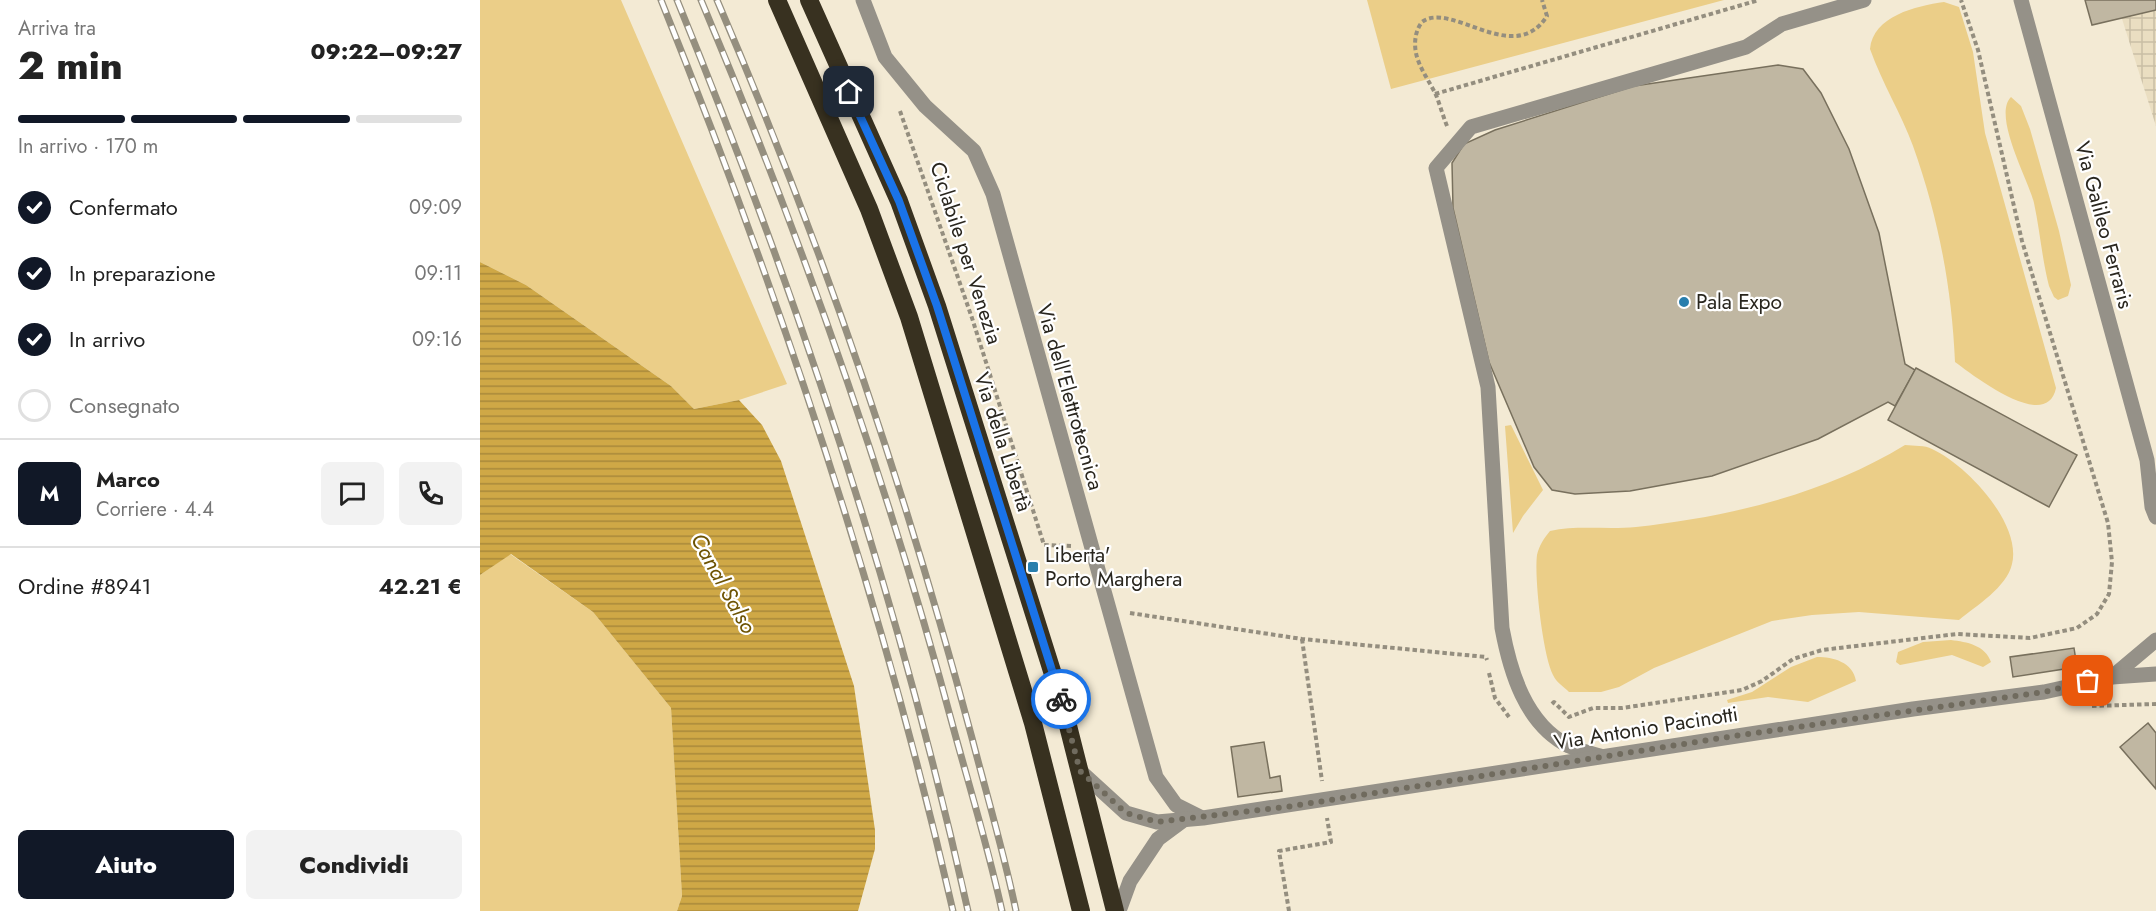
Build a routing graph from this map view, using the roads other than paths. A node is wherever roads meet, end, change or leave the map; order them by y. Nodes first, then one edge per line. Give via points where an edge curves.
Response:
1 (777, 0) edge
2 (809, 0) edge
3 (863, 0) edge
4 (1864, 0) edge
5 (2021, 0) edge
6 (2147, 460) junction
7 (2156, 477) edge
8 (2156, 517) edge
9 (2156, 640) edge
10 (2156, 674) edge
11 (2112, 677) junction
12 (1600, 756) junction
13 (1080, 771) junction
14 (1203, 818) junction
15 (1185, 819) junction
16 (1081, 911) edge
17 (1117, 911) edge

1 - 16 highway via 869,209 909,317 1033,723
2 - 13 highway, Via della Libertà via 899,201 937,306
3 - 14 street, Via dell'Elettrotecnica via 885,57 926,106 974,151 993,194 1156,777 1176,805
4 - 12 street via 1782,24 1746,47 1471,127 1436,168 1488,387 1502,628 1510,667 1536,717 1568,745
5 - 6 street, Via Galileo Ferraris
6 - 7 street, Via Galileo Ferraris
6 - 8 street, Via Galileo Ferraris
9 - 11 street, Via Antonio Pacinotti
10 - 11 street, Via Antonio Pacinotti
11 - 12 street, Via Antonio Pacinotti via 2044,692
12 - 14 street, Via Antonio Pacinotti
13 - 15 street, Via Antonio Pacinotti via 1126,813 1157,822
13 - 17 highway, Via della Libertà
14 - 15 street, Via Antonio Pacinotti
15 - 17 street via 1158,839 1130,881

